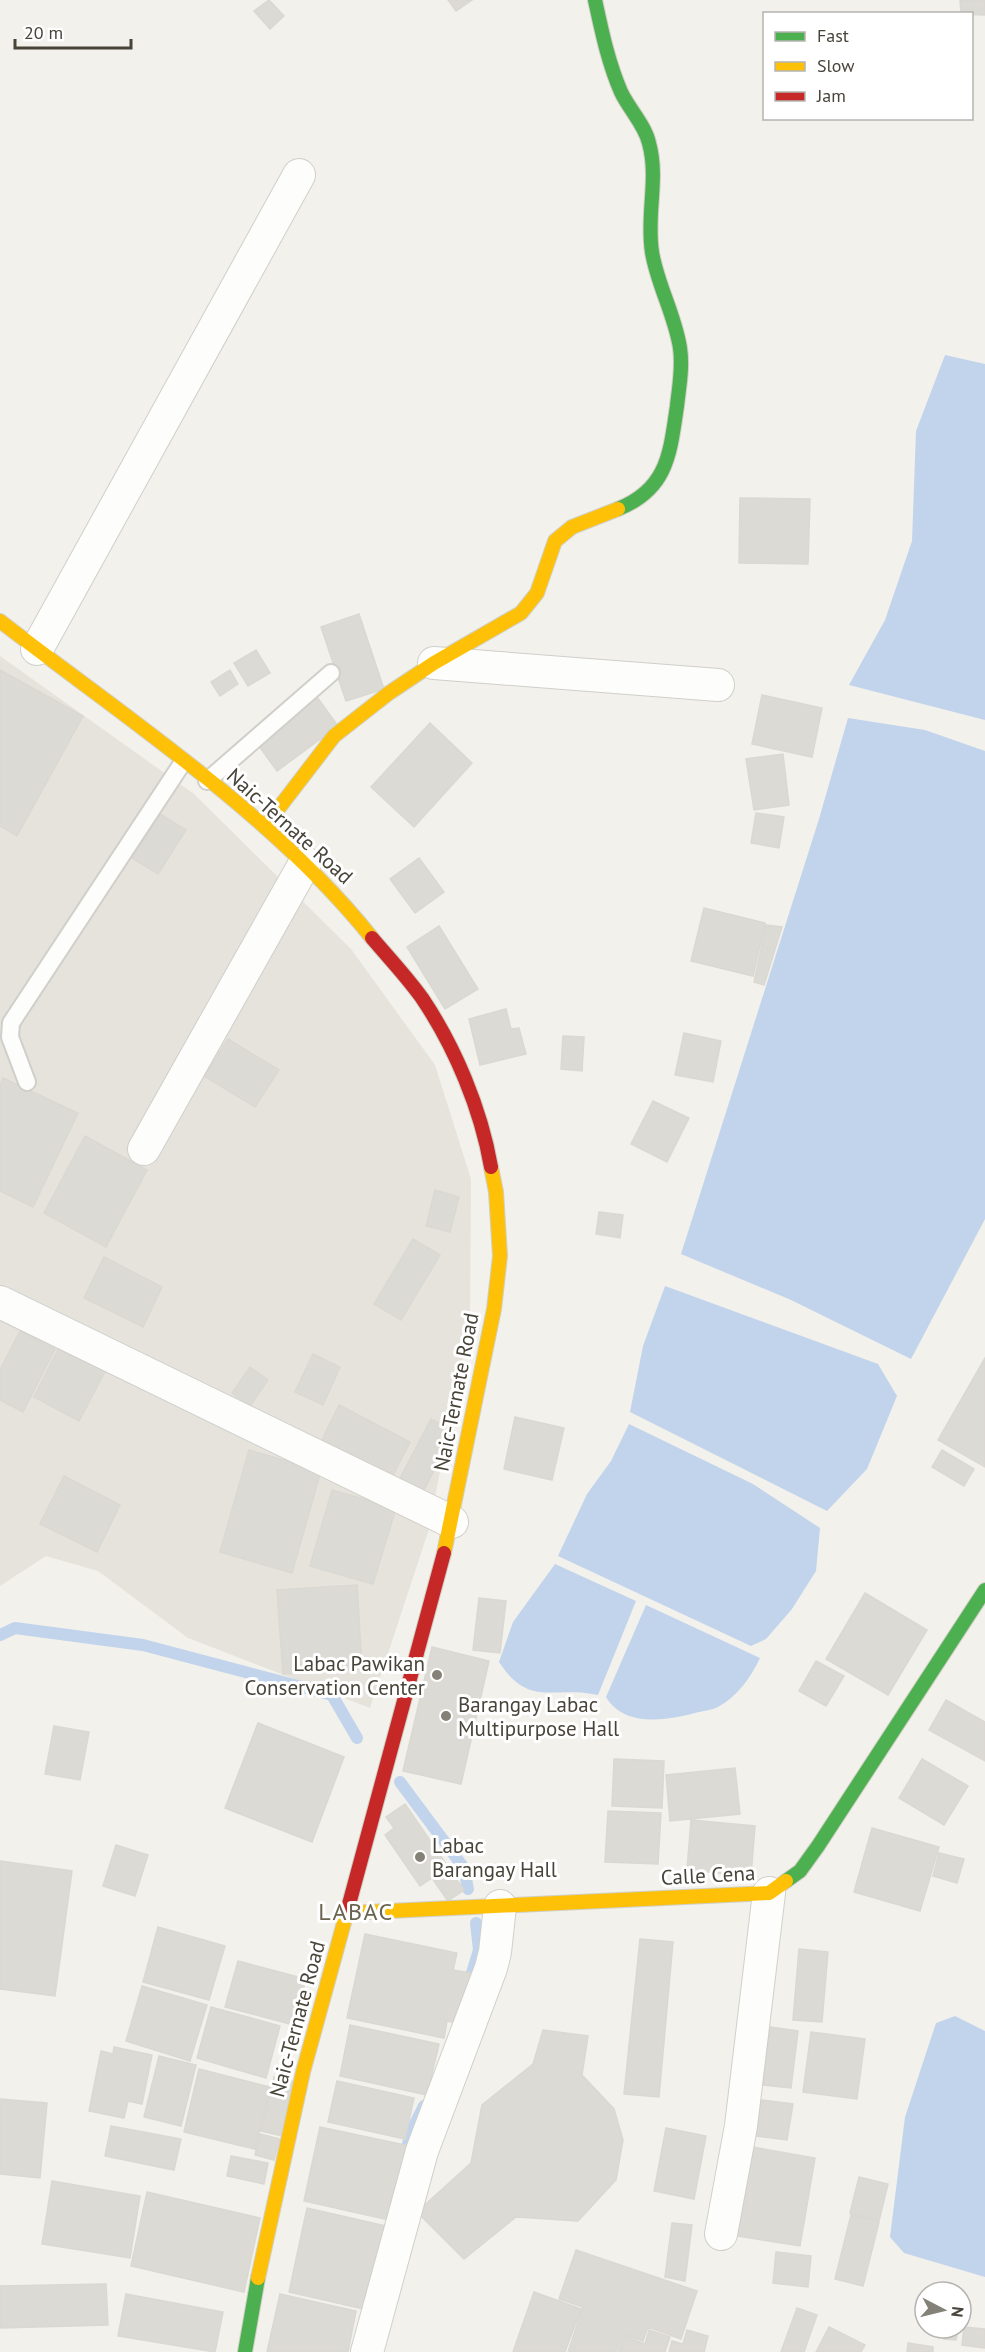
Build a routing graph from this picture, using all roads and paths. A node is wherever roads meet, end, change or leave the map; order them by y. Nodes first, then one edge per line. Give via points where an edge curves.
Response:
1 (594, 0) edge
2 (299, 175) dead end
3 (0, 621) edge
4 (37, 649) junction
5 (434, 663) junction
6 (331, 672) dead end
7 (718, 686) dead end
8 (183, 762) junction
9 (207, 781) junction
10 (265, 826) junction
11 (305, 862) junction
12 (27, 1082) dead end
13 (144, 1149) dead end
14 (0, 1302) edge
15 (452, 1521) junction
16 (985, 1590) edge
17 (768, 1893) junction
18 (500, 1906) junction
19 (347, 1912) junction
20 (721, 2234) dead end
21 (245, 2352) edge
22 (367, 2352) edge

1 - 5 main road via 608,60 651,151 652,254 680,346 682,368 669,459 658,479 633,503 572,527 555,541 537,593 521,613
2 - 4 street
3 - 4 main road, Naic-Ternate Road
4 - 8 main road, Naic-Ternate Road
5 - 7 street
5 - 10 main road via 334,736
6 - 9 lane
8 - 9 main road, Naic-Ternate Road
8 - 12 lane via 12,1023 10,1037
9 - 10 main road, Naic-Ternate Road
10 - 11 main road, Naic-Ternate Road
11 - 13 street
11 - 15 main road, Naic-Ternate Road via 342,899 422,999 460,1068 487,1143 496,1192 499,1267
14 - 15 street
15 - 19 main road, Naic-Ternate Road
16 - 17 main road, Calle Cena via 818,1846 800,1871
17 - 18 main road, Calle Cena
17 - 20 street via 741,2126
18 - 19 main road, Calle Cena
18 - 22 street via 491,1968 422,2151
19 - 21 main road, Naic-Ternate Road via 303,2072 268,2224

